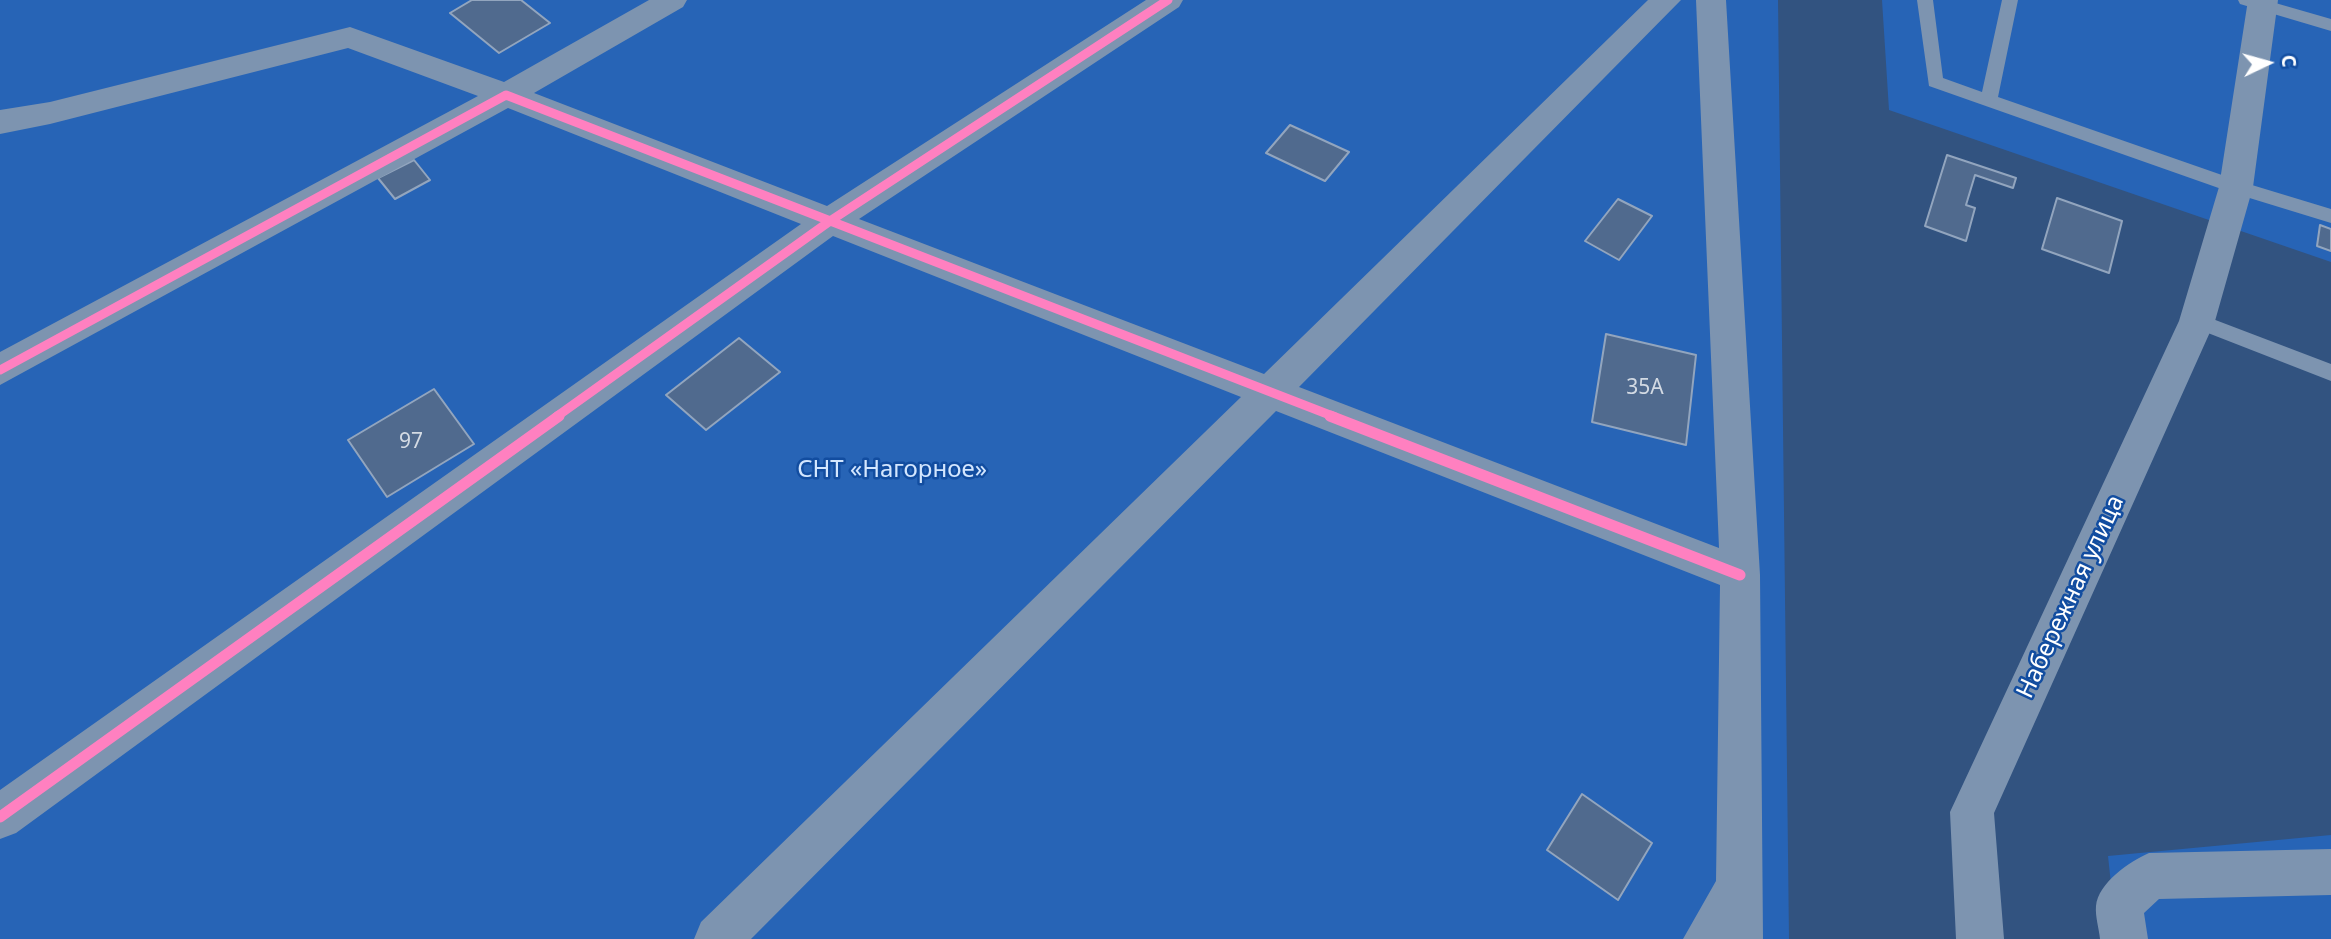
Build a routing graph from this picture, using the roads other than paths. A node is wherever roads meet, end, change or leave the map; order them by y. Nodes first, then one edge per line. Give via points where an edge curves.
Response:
1 (672, 0) edge
2 (1168, 0) edge
3 (1666, 0) edge
4 (1711, 0) edge
5 (1925, 0) edge
6 (2010, 0) edge
7 (2257, 2) edge
8 (2331, 25) edge
9 (506, 95) junction
10 (1989, 99) junction
11 (0, 122) edge
12 (2236, 187) junction
13 (2331, 216) edge
14 (830, 221) junction
15 (2197, 321) junction
16 (0, 370) edge
17 (2331, 373) edge
18 (1270, 393) junction
19 (1740, 575) junction
20 (0, 817) edge
21 (2331, 872) edge
22 (1741, 883) junction
23 (718, 939) edge
24 (1707, 939) edge
25 (1740, 939) edge
26 (1980, 939) edge
27 (2124, 939) edge

1 - 9 street
2 - 14 street
3 - 18 street
4 - 19 street
5 - 10 lane via 1935,82
6 - 10 lane
7 - 8 lane
7 - 12 street, Набережная улица
9 - 11 street via 351,37
9 - 14 street
9 - 16 street
10 - 12 lane
12 - 13 lane
12 - 15 street, Набережная улица
14 - 18 street
14 - 20 street
15 - 17 lane
15 - 26 street, Набережная улица via 1972,812
18 - 19 street
18 - 23 street
19 - 22 street
21 - 27 street via 2149,876 2119,905
22 - 24 street
22 - 25 street

